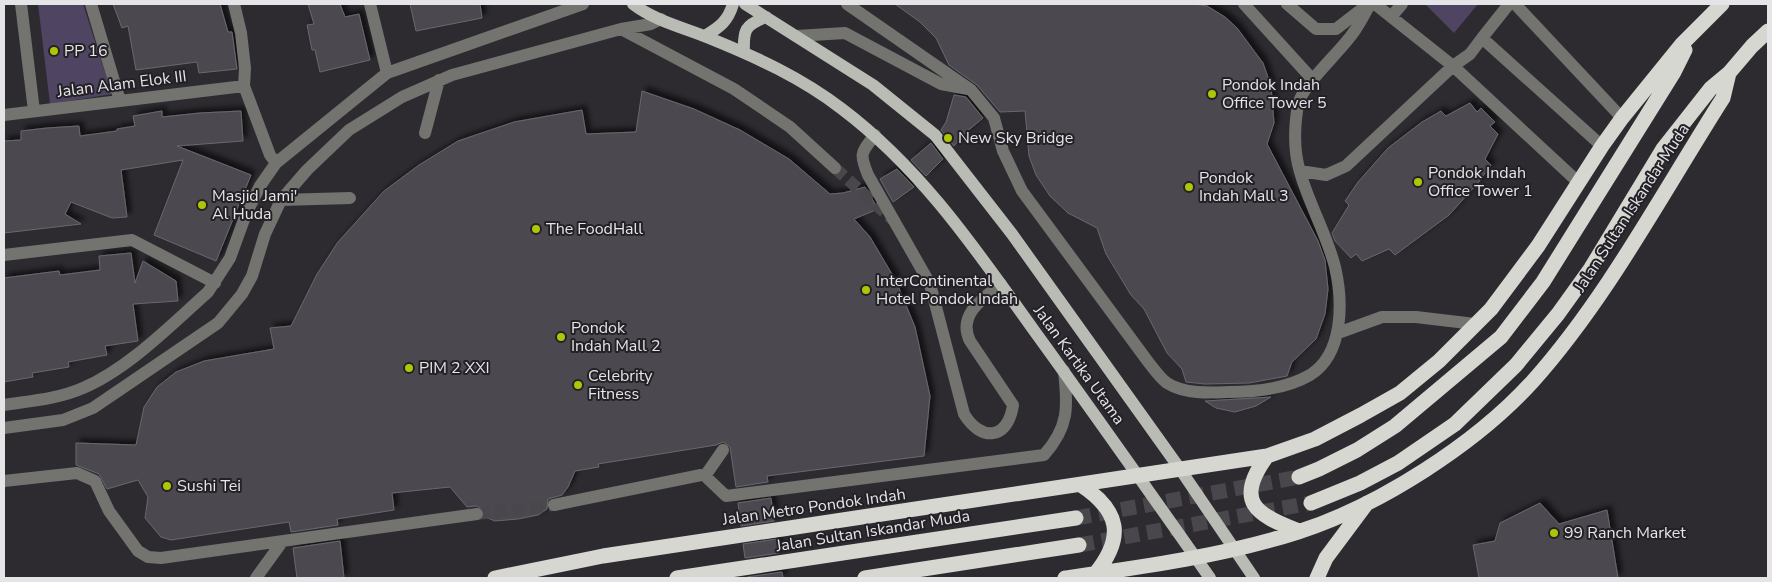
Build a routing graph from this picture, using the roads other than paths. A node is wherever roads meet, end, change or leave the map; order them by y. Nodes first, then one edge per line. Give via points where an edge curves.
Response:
1 (21, 4) edge
2 (91, 4) edge
3 (234, 4) edge
4 (370, 4) edge
5 (583, 4) edge
6 (732, 4) edge
7 (745, 4) edge
8 (847, 4) edge
9 (1244, 4) edge
10 (1287, 4) edge
11 (1369, 4) edge
12 (1375, 4) edge
13 (1402, 4) edge
14 (1510, 4) edge
15 (1515, 4) edge
16 (1722, 4) edge
17 (639, 5) edge
18 (766, 17) junction
19 (1391, 17) junction
20 (661, 20) junction
21 (621, 29) junction
22 (1694, 31) junction
23 (1768, 31) edge
24 (705, 36) junction
25 (796, 36) junction
26 (1482, 38) junction
27 (744, 52) junction
28 (1453, 66) junction
29 (387, 73) junction
30 (1729, 73) junction
31 (439, 80) junction
32 (1314, 80) junction
33 (244, 86) junction
34 (971, 90) junction
35 (120, 101) junction
36 (34, 111) junction
37 (4, 115) edge
38 (1622, 118) junction
39 (425, 133) dead end
40 (875, 136) junction
41 (1602, 146) junction
42 (276, 163) junction
43 (835, 168) tunnel mouth
44 (1300, 171) junction
45 (1578, 182) junction
46 (350, 198) dead end
47 (281, 200) junction
48 (4, 255) edge
49 (216, 283) junction
50 (1001, 284) junction
51 (1475, 324) junction
52 (1338, 333) junction
53 (1064, 371) junction
54 (4, 405) edge
55 (4, 428) edge
56 (723, 450) dead end
57 (1267, 456) junction
58 (1180, 469) junction
59 (705, 476) junction
60 (1139, 476) junction
61 (1299, 477) tunnel mouth
62 (4, 481) edge
63 (1081, 485) junction
64 (1368, 502) junction
65 (1310, 503) tunnel mouth
66 (554, 505) tunnel mouth
67 (477, 514) tunnel mouth
68 (1076, 518) tunnel mouth
69 (1299, 531) junction
70 (282, 542) junction
71 (1079, 545) tunnel mouth
72 (1234, 549) junction
73 (1196, 558) junction
74 (1095, 574) junction
75 (256, 578) edge
76 (505, 578) edge
77 (676, 578) edge
78 (865, 578) edge
79 (1065, 578) edge
80 (1210, 578) edge
81 (1254, 578) edge
82 (1318, 578) edge

1 - 36 street
2 - 35 street
3 - 33 street via 246,68
4 - 29 street
5 - 29 street
6 - 24 main road via 722,26
7 - 18 main road, Jalan Kartika Utama
8 - 34 street
9 - 32 street
10 - 11 street via 1316,29 1336,29
11 - 32 street via 1354,33
12 - 19 street
13 - 19 street
14 - 26 street
15 - 38 street
16 - 22 highway
17 - 20 main road, Jalan Kartika Utama
18 - 25 main road, Jalan Kartika Utama
18 - 27 main road via 751,23 745,30
19 - 28 street
20 - 21 street
20 - 24 main road, Jalan Kartika Utama
21 - 31 street
21 - 43 street via 734,89 790,128
22 - 38 highway
22 - 61 highway via 1674,72 1589,211 1543,282 1501,337 1395,426 1357,450
23 - 30 highway, Jalan Sultan Iskandar Muda
24 - 27 main road, Jalan Kartika Utama
25 - 34 street via 845,34 941,84
25 - 58 main road, Jalan Kartika Utama via 872,85 935,134 1006,226
26 - 28 street via 1470,54
26 - 41 street
27 - 40 main road, Jalan Kartika Utama via 807,85
28 - 44 street via 1346,166 1326,175
28 - 45 street
29 - 42 street
30 - 64 highway, Jalan Sultan Iskandar Muda via 1723,98 1617,271 1532,381 1491,420 1437,462
30 - 65 highway, Jalan Sultan Iskandar Muda via 1711,88 1663,149 1592,268 1516,365 1455,424 1398,463
31 - 39 street
31 - 47 street via 402,97 349,130 306,170
32 - 44 street via 1299,101 1297,110 1294,136
33 - 35 street, Jalan Alam Elok III
33 - 42 street
34 - 52 street via 994,118 1003,151 1022,191 1149,363 1167,382 1193,392 1216,393 1250,392 1283,386 1311,374 1325,359
35 - 36 street, Jalan Alam Elok III
36 - 37 street, Jalan Alam Elok III
38 - 41 highway
40 - 50 main road, Jalan Kartika Utama via 927,187
40 - 50 street via 862,159 930,284 964,414 972,427 982,432 1002,431 1010,423 1013,405 970,341 966,327 973,307
41 - 45 highway
42 - 49 street via 256,193 238,241
44 - 52 street via 1335,268 1339,300
45 - 51 highway via 1538,246
46 - 47 street
47 - 55 street via 252,276 242,294 218,322 93,408 63,420
48 - 49 street via 132,240
49 - 54 street via 153,340 100,379 56,397
50 - 53 main road, Jalan Kartika Utama
51 - 52 street via 1416,317 1382,318
51 - 57 highway via 1400,392 1315,439
53 - 59 street via 1067,401 1064,420 1058,440 1044,455 726,496
53 - 60 main road, Jalan Kartika Utama
56 - 59 street
57 - 58 highway
57 - 69 highway via 1256,470 1251,485 1256,510 1268,519
58 - 60 highway
58 - 72 main road, Jalan Kartika Utama
59 - 66 street via 638,486
60 - 63 highway, Jalan Metro Pondok Indah
60 - 73 main road, Jalan Kartika Utama
62 - 70 street via 76,473 88,476 95,481 109,511 138,551 148,557
63 - 74 highway via 1098,496 1112,516 1114,537
63 - 76 highway, Jalan Metro Pondok Indah via 603,556
64 - 69 highway, Jalan Sultan Iskandar Muda
64 - 82 highway via 1326,558
67 - 70 street
68 - 77 highway, Jalan Sultan Iskandar Muda
69 - 72 highway, Jalan Sultan Iskandar Muda
70 - 75 street
71 - 78 highway
72 - 73 highway, Jalan Sultan Iskandar Muda
72 - 81 main road, Jalan Kartika Utama
73 - 74 highway
73 - 80 main road, Jalan Kartika Utama
74 - 79 highway

